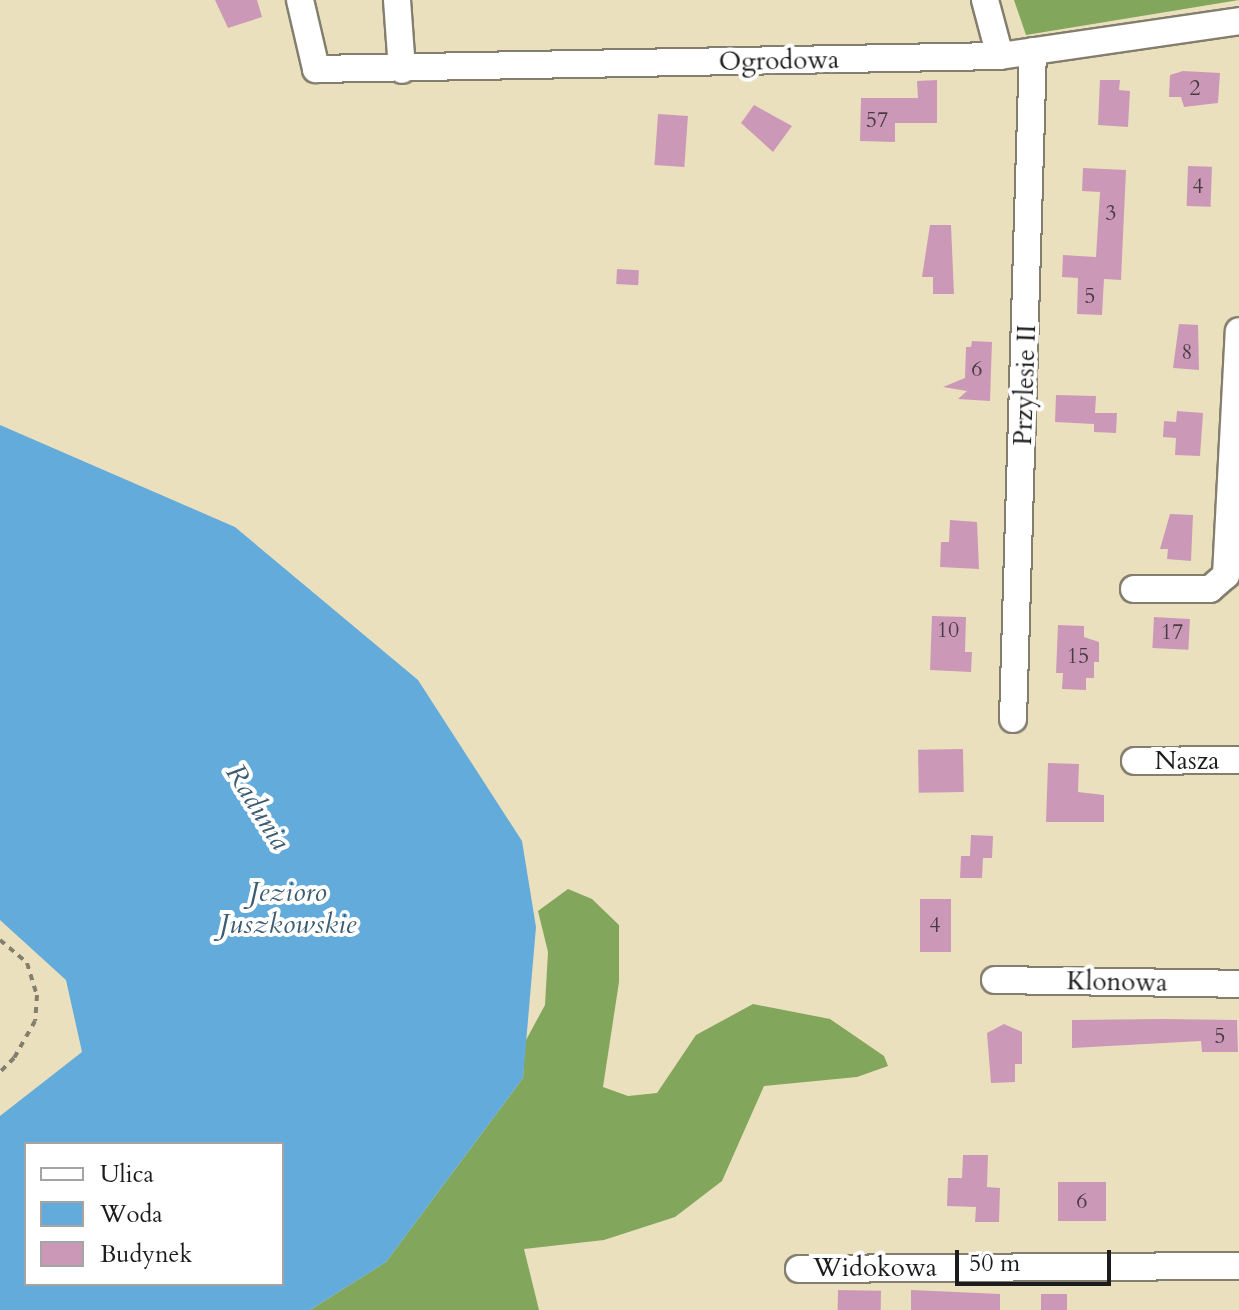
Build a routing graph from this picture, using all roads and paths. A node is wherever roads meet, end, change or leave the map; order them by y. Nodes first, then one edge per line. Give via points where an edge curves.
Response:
1 (300, 0) edge
2 (397, 0) edge
3 (985, 0) edge
4 (1239, 21) edge
5 (1033, 51) junction
6 (1000, 56) junction
7 (402, 70) junction
8 (1239, 331) edge
9 (1134, 589) dead end
10 (1013, 719) dead end
11 (1239, 760) edge
12 (1135, 761) dead end
13 (0, 940) edge
14 (995, 980) dead end
15 (1239, 984) edge
16 (0, 1072) edge
17 (1239, 1266) edge
18 (799, 1269) dead end

1 - 7 street, Ogrodowa via 316,69
2 - 7 street
3 - 6 street
4 - 5 street, Ogrodowa
5 - 6 street, Ogrodowa
5 - 10 street, Przylesie II
6 - 7 street, Ogrodowa
8 - 9 street via 1226,575 1210,589
11 - 12 street, Nasza
13 - 16 path via 27,963 37,995 35,1021
14 - 15 street, Klonowa
17 - 18 street, Widokowa

